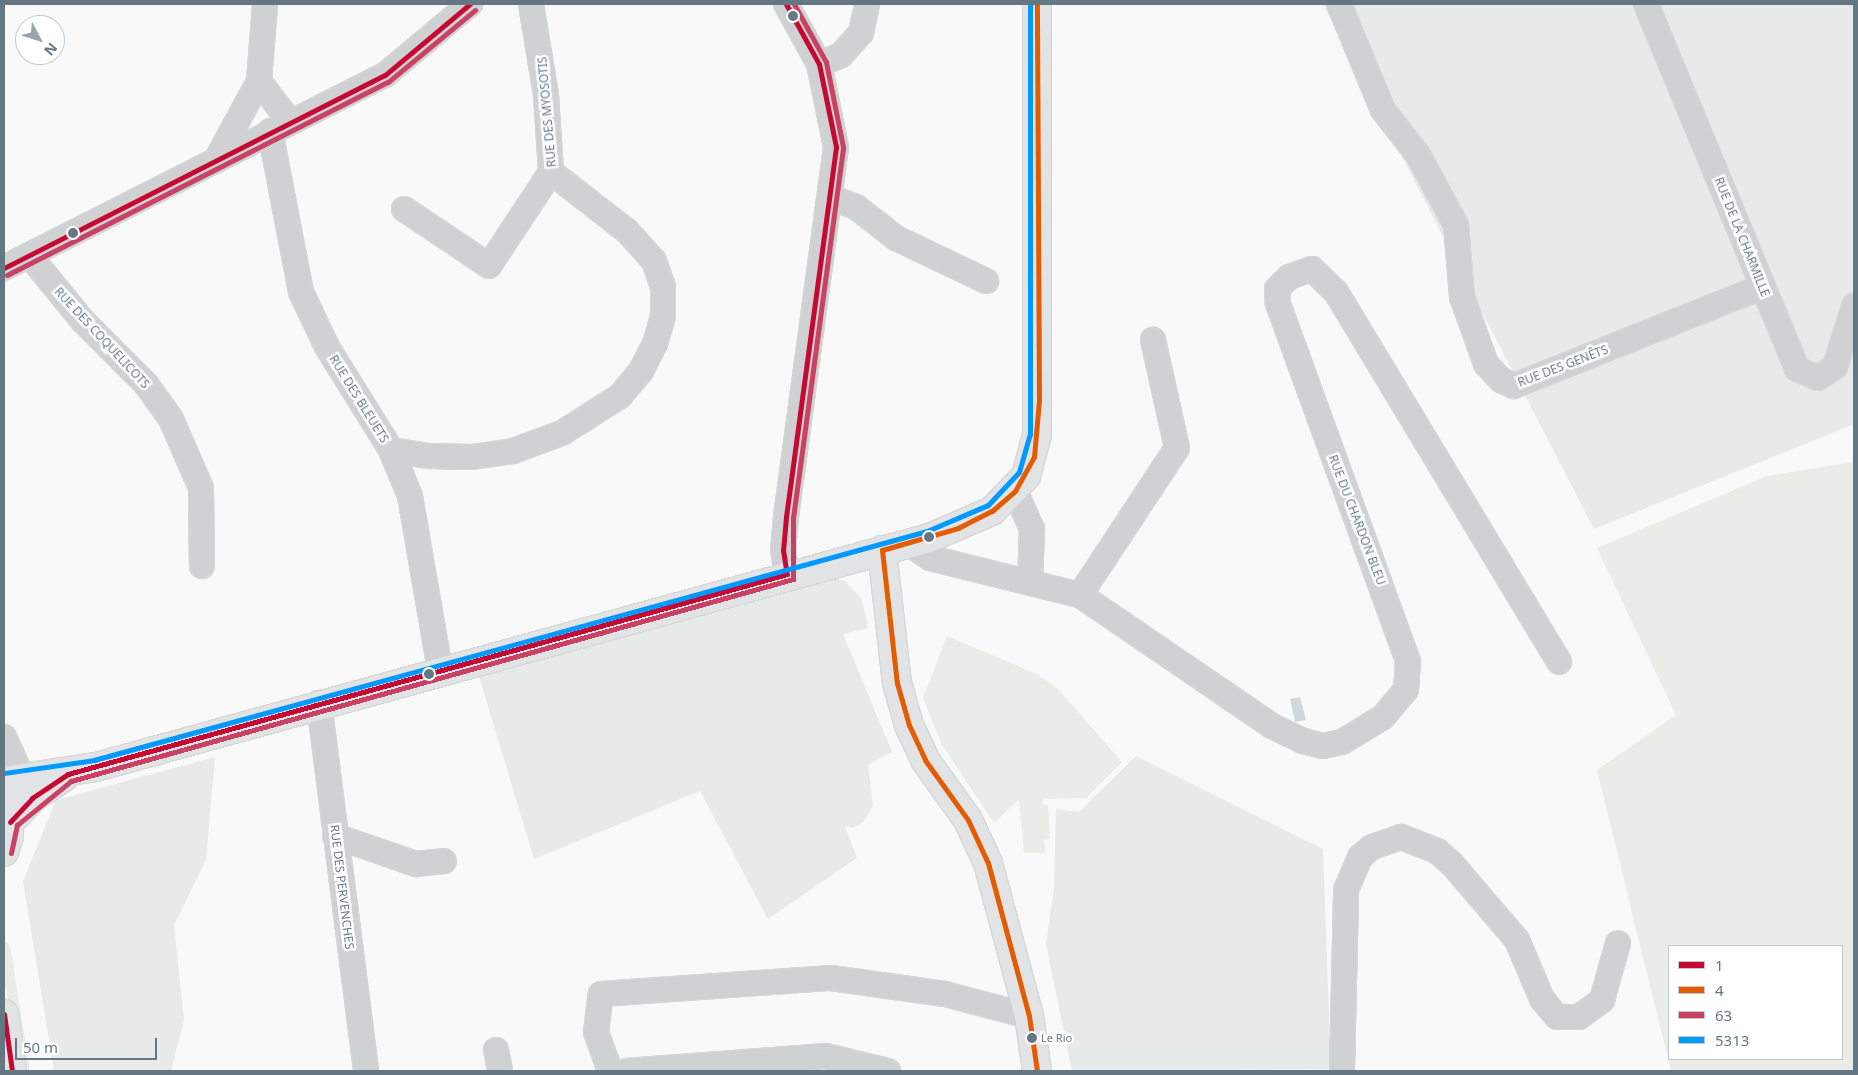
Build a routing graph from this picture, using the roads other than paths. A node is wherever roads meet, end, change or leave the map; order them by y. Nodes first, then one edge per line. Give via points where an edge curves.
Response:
1 (265, 4) edge
2 (470, 4) edge
3 (531, 4) edge
4 (786, 4) edge
5 (867, 4) edge
6 (1036, 4) edge
7 (1339, 4) edge
8 (1646, 4) edge
9 (819, 64) junction
10 (259, 81) junction
11 (280, 127) junction
12 (218, 157) junction
13 (552, 172) junction
14 (830, 198) junction
15 (404, 209) dead end
16 (29, 255) junction
17 (4, 268) edge
18 (986, 281) dead end
19 (1762, 287) junction
20 (1854, 306) edge
21 (1153, 340) dead end
22 (391, 450) junction
23 (1015, 491) junction
24 (895, 547) junction
25 (202, 566) dead end
26 (787, 574) junction
27 (1030, 583) junction
28 (1080, 595) junction
29 (1560, 662) dead end
30 (440, 669) junction
31 (319, 703) junction
32 (4, 738) edge
33 (68, 774) junction
34 (10, 784) edge
35 (10, 822) junction
36 (335, 836) junction
37 (4, 852) edge
38 (444, 861) dead end
39 (1618, 943) dead end
40 (4, 1014) edge
41 (1029, 1016) junction
42 (12, 1071) edge
43 (366, 1071) edge
44 (610, 1071) edge
45 (626, 1071) edge
46 (888, 1071) edge
47 (1037, 1071) edge
48 (1342, 1071) edge

1 - 10 street
2 - 11 street via 385,75
3 - 13 street, RUE DES MYOSOTIS via 545,85
4 - 9 street
5 - 9 street via 861,33 841,55
6 - 23 main road via 1038,417 1034,457
7 - 19 street, RUE DES GENÊTS via 1383,110 1418,155 1456,225 1462,297 1486,364 1500,380 1514,386
8 - 19 street, RUE DE LA CHARMILLE
9 - 14 street via 836,147
10 - 11 street
10 - 12 street
11 - 12 street
11 - 22 street, RUE DES BLEUETS via 301,292 323,340
12 - 16 street
13 - 15 street via 485,273
13 - 22 street, RUE DES MYOSOTIS via 627,231 654,262 663,288 664,316 641,371 599,413 562,433 513,450 428,456
14 - 18 street via 856,207 896,238
14 - 26 street via 786,517 783,550
16 - 17 street
16 - 25 street, RUE DES COQUELICOTS via 83,321 146,384 171,419 201,488
19 - 20 street, RUE DE LA CHARMILLE via 1797,370 1818,378 1835,367
21 - 28 street via 1177,448
22 - 30 street, RUE DES BLEUETS via 410,496
23 - 24 main road via 972,522
23 - 27 street via 1032,529
24 - 26 main road
24 - 27 street, RUE DU CHARDON BLEU
24 - 41 main road via 897,683 908,725 925,760 978,840
26 - 30 main road
27 - 28 street, RUE DU CHARDON BLEU
28 - 29 street, RUE DU CHARDON BLEU via 1272,726 1303,741 1323,746 1342,742 1398,704 1409,677 1403,640 1278,304 1278,289 1289,277 1312,269 1336,292
30 - 31 main road
31 - 33 main road
31 - 36 street, RUE DES PERVENCHES
32 - 34 street
33 - 34 main road
33 - 35 main road via 32,798
34 - 35 main road
35 - 37 main road
36 - 38 street via 416,864
36 - 43 street, RUE DES PERVENCHES
39 - 48 street via 1602,1000 1579,1017 1557,1018 1542,1000 1517,940 1452,864 1437,851 1401,837 1372,847 1360,858 1346,890
40 - 42 main road
41 - 44 street via 945,994 832,978 601,994 596,1032
41 - 47 main road
45 - 46 street via 826,1056

